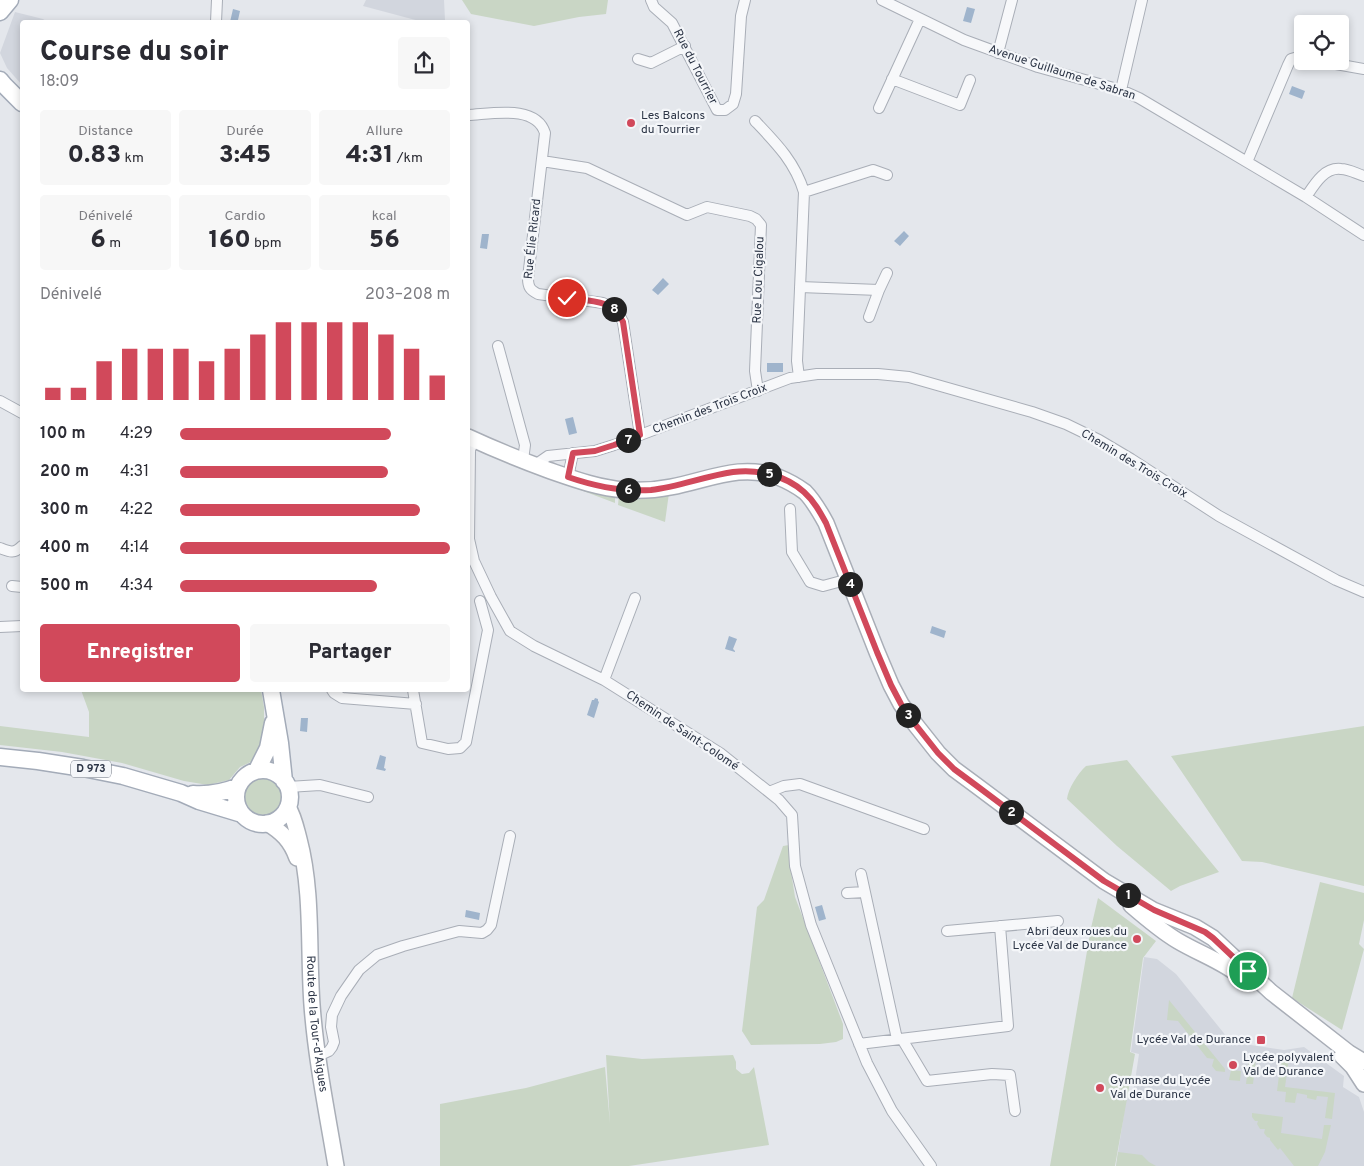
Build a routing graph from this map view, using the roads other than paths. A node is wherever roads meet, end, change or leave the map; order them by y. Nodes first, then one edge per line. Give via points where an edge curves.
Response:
1 (10, 0) edge
2 (217, 0) edge
3 (652, 0) edge
4 (746, 0) edge
5 (882, 0) edge
6 (1012, 0) edge
7 (1142, 0) edge
8 (895, 3) edge
9 (0, 12) edge
10 (920, 19) junction
11 (216, 20) edge
12 (684, 46) junction
13 (998, 53) junction
14 (1294, 58) edge
15 (638, 60) dead end
16 (1349, 66) edge
17 (1364, 69) edge
18 (892, 79) junction
19 (0, 80) edge
20 (970, 80) dead end
21 (1121, 90) junction
22 (20, 101) edge
23 (879, 108) dead end
24 (470, 116) edge
25 (755, 121) dead end
26 (542, 161) junction
27 (1247, 162) junction
28 (886, 175) dead end
29 (1364, 176) edge
30 (804, 192) junction
31 (1306, 197) junction
32 (1364, 235) edge
33 (887, 273) dead end
34 (800, 287) junction
35 (879, 290) junction
36 (869, 317) dead end
37 (498, 346) dead end
38 (799, 377) junction
39 (758, 391) junction
40 (0, 401) edge
41 (20, 412) edge
42 (640, 435) junction
43 (471, 438) edge
44 (573, 453) junction
45 (529, 463) junction
46 (568, 477) junction
47 (790, 509) dead end
48 (470, 546) edge
49 (0, 548) edge
50 (20, 548) edge
51 (848, 579) junction
52 (1364, 592) edge
53 (635, 598) dead end
54 (480, 601) dead end
55 (20, 626) edge
56 (0, 627) edge
57 (604, 680) junction
58 (271, 692) edge
59 (333, 692) edge
60 (413, 692) edge
61 (416, 704) junction
62 (274, 713) junction
63 (0, 757) edge
64 (257, 770) junction
65 (286, 784) junction
66 (237, 787) junction
67 (769, 792) junction
68 (181, 793) junction
69 (368, 797) dead end
70 (288, 806) junction
71 (242, 814) junction
72 (267, 824) junction
73 (924, 829) dead end
74 (510, 836) dead end
75 (861, 874) dead end
76 (306, 880) junction
77 (1104, 881) junction
78 (864, 892) junction
79 (847, 893) dead end
80 (1058, 922) dead end
81 (1000, 926) junction
82 (947, 931) dead end
83 (899, 1039) junction
84 (860, 1044) junction
85 (318, 1056) junction
86 (1364, 1062) edge
87 (1364, 1084) edge
88 (1015, 1111) dead end
89 (336, 1166) edge
90 (931, 1166) edge

1 - 9 main road
2 - 11 street
3 - 12 street, Rue du Tourrier via 654,7 672,23
4 - 12 street, Rue du Tourrier via 741,16 736,94 733,104 725,110 717,110
5 - 8 street, Avenue Guillaume de Sabran
6 - 13 street
7 - 21 street
8 - 10 street, Avenue Guillaume de Sabran
10 - 13 street, Avenue Guillaume de Sabran
10 - 18 street
12 - 15 street via 651,64
13 - 21 street, Avenue Guillaume de Sabran
14 - 27 street via 1288,65
16 - 17 street
18 - 20 street via 960,105
18 - 23 street
19 - 22 main road
21 - 27 street, Avenue Guillaume de Sabran
24 - 26 street, Rue Élie Ricard via 514,113 531,116 545,133
25 - 30 street via 790,160
26 - 39 street, Rue Lou Cigalou via 587,168 687,215 707,207 756,219 760,225 755,371
26 - 42 street, Rue Élie Ricard via 528,286 538,294 603,303 620,314
27 - 31 street, Avenue Guillaume de Sabran
28 - 30 street via 873,170
29 - 31 street via 1342,169 1333,170 1323,175
30 - 34 street
31 - 32 street, Avenue Guillaume de Sabran
33 - 35 street
34 - 35 street
34 - 38 street
35 - 36 street
37 - 45 street
38 - 39 street, Chemin des Trois Croix
38 - 52 street, Chemin des Trois Croix via 878,374 909,378 1066,424 1131,459 1219,516
39 - 42 street, Chemin des Trois Croix
40 - 41 street
42 - 44 street, Chemin des Trois Croix via 595,451
43 - 45 main road
44 - 45 street, Chemin des Trois Croix via 548,456
44 - 46 street
45 - 46 main road
46 - 51 main road via 606,487 639,490 671,487 732,472 766,473 792,483 817,506
47 - 51 street via 792,552 810,582 823,586
48 - 57 street, Chemin de Saint-Colomé via 490,598 510,631
49 - 50 street via 8,552
51 - 77 main road via 891,685 928,742 954,769
53 - 57 street
54 - 61 street via 488,630 466,742 460,748 448,749 422,743
55 - 56 street
57 - 67 street, Chemin de Saint-Colomé via 720,753
58 - 62 main road
59 - 61 street via 342,698
60 - 61 street
62 - 64 main road via 268,748
62 - 65 main road
63 - 68 main road, D 973 via 83,768
64 - 65 main road via 272,771
64 - 66 main road via 245,776
65 - 69 street via 320,785
65 - 70 main road via 290,800
66 - 68 main road, D 973 via 211,795
66 - 71 main road via 236,801
67 - 73 street via 800,784
67 - 84 street, Chemin de Saint-Colomé via 792,815 795,866 811,925
68 - 71 main road, D 973
70 - 72 main road via 283,815
70 - 76 main road, Route de la Tour-d'Aigues via 303,856
71 - 72 main road via 253,822
72 - 76 main road, Route de la Tour-d'Aigues via 286,837
74 - 85 street via 487,930 482,933 459,931 377,955 359,970 341,996 332,1014 334,1042 329,1051
75 - 78 street
76 - 85 main road, Route de la Tour-d'Aigues
77 - 86 main road via 1154,910 1209,935 1271,992
77 - 87 main road via 1166,934 1236,971 1346,1059
78 - 79 street
78 - 83 street
80 - 81 street
81 - 82 street
81 - 83 street via 1008,1026
83 - 84 street
83 - 88 street via 927,1081 1010,1075
84 - 90 street, Chemin de Saint-Colomé via 892,1111
85 - 89 main road, Route de la Tour-d'Aigues

